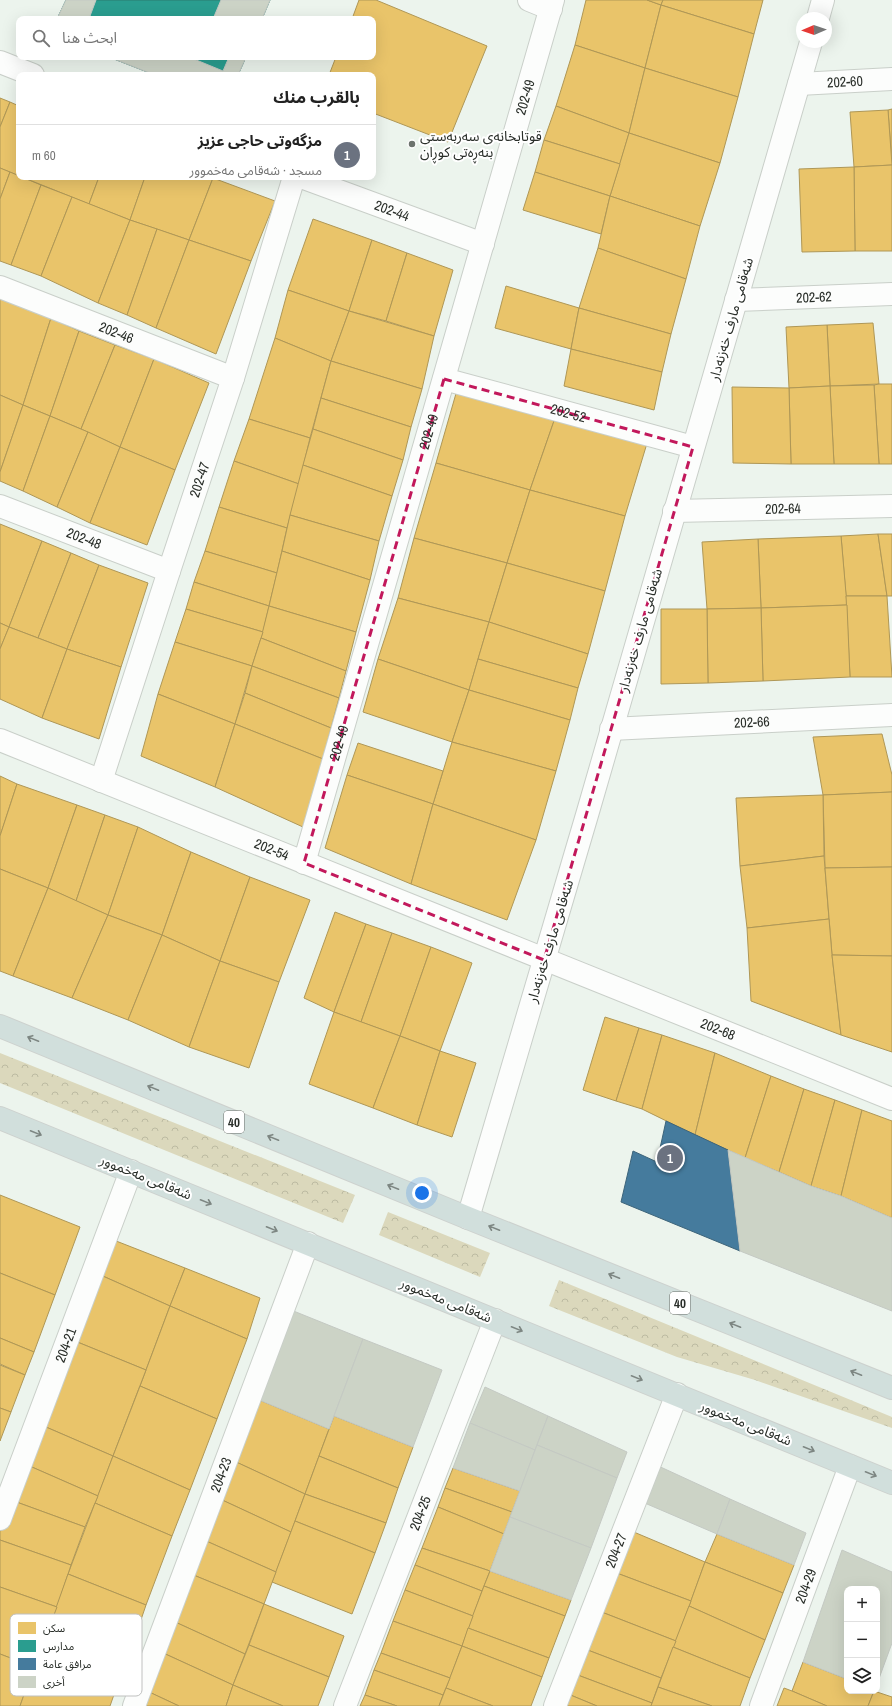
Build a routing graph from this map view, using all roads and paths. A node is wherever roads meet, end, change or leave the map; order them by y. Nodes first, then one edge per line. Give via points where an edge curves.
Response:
1 (529, 0) edge
2 (823, 0) edge
3 (552, 4) edge
4 (820, 12) edge
5 (809, 48) edge
6 (0, 62) edge
7 (25, 72) edge
8 (892, 79) edge
9 (799, 84) junction
10 (293, 180) edge
11 (309, 180) edge
12 (483, 244) junction
13 (0, 287) edge
14 (892, 294) edge
15 (736, 300) junction
16 (233, 378) junction
17 (444, 379) junction
18 (693, 447) junction
19 (0, 506) edge
20 (892, 506) edge
21 (674, 512) junction
22 (169, 571) junction
23 (892, 716) edge
24 (611, 729) junction
25 (0, 740) edge
26 (101, 781) junction
27 (304, 863) junction
28 (544, 960) junction
29 (0, 1026) edge
30 (892, 1099) edge
31 (0, 1118) edge
32 (131, 1171) junction
33 (468, 1218) junction
34 (308, 1243) junction
35 (495, 1320) junction
36 (892, 1388) edge
37 (677, 1394) junction
38 (850, 1466) junction
39 (892, 1483) edge
40 (0, 1519) edge
41 (142, 1685) edge
42 (138, 1696) edge
43 (134, 1706) edge
44 (345, 1706) edge
45 (555, 1706) edge
46 (761, 1706) edge

1 - 3 street
2 - 4 street
3 - 12 street, 202-49
5 - 9 street, شەقامی مارف خەزنەدار
6 - 7 street
8 - 9 street, 202-60
9 - 15 street, شەقامی مارف خەزنەدار
10 - 16 street, 202-47
11 - 12 street, 202-44
12 - 17 street, 202-49
13 - 16 street, 202-46
14 - 15 street, 202-62
15 - 18 street, شەقامی مارف خەزنەدار
16 - 22 street, 202-47
17 - 18 street, 202-52
17 - 27 street, 202-49
18 - 21 street, شەقامی مارف خەزنەدار
19 - 22 street, 202-48
20 - 21 street, 202-64
21 - 24 street, شەقامی مارف خەزنەدار
22 - 26 street, 202-47
23 - 24 street, 202-66
24 - 28 street, شەقامی مارف خەزنەدار
25 - 26 street, 202-54
26 - 27 street, 202-54
27 - 28 street, 202-54
28 - 30 street, 202-68
28 - 33 street, شەقامی مارف خەزنەدار
33 -> 29 highway, 40
31 -> 32 highway, شەقامی مەخموور
32 -> 34 highway, شەقامی مەخموور
32 - 40 street, 204-21
36 -> 33 highway, 40
34 - 35 highway, شەقامی مەخموور
34 - 41 street, 204-23
35 -> 37 highway, شەقامی مەخموور
35 - 44 street, 204-25
37 -> 38 highway, شەقامی مەخموور
37 - 45 street, 204-27
38 -> 39 highway, شەقامی مەخموور
38 - 46 street, 204-29
42 - 43 street, 204-23

